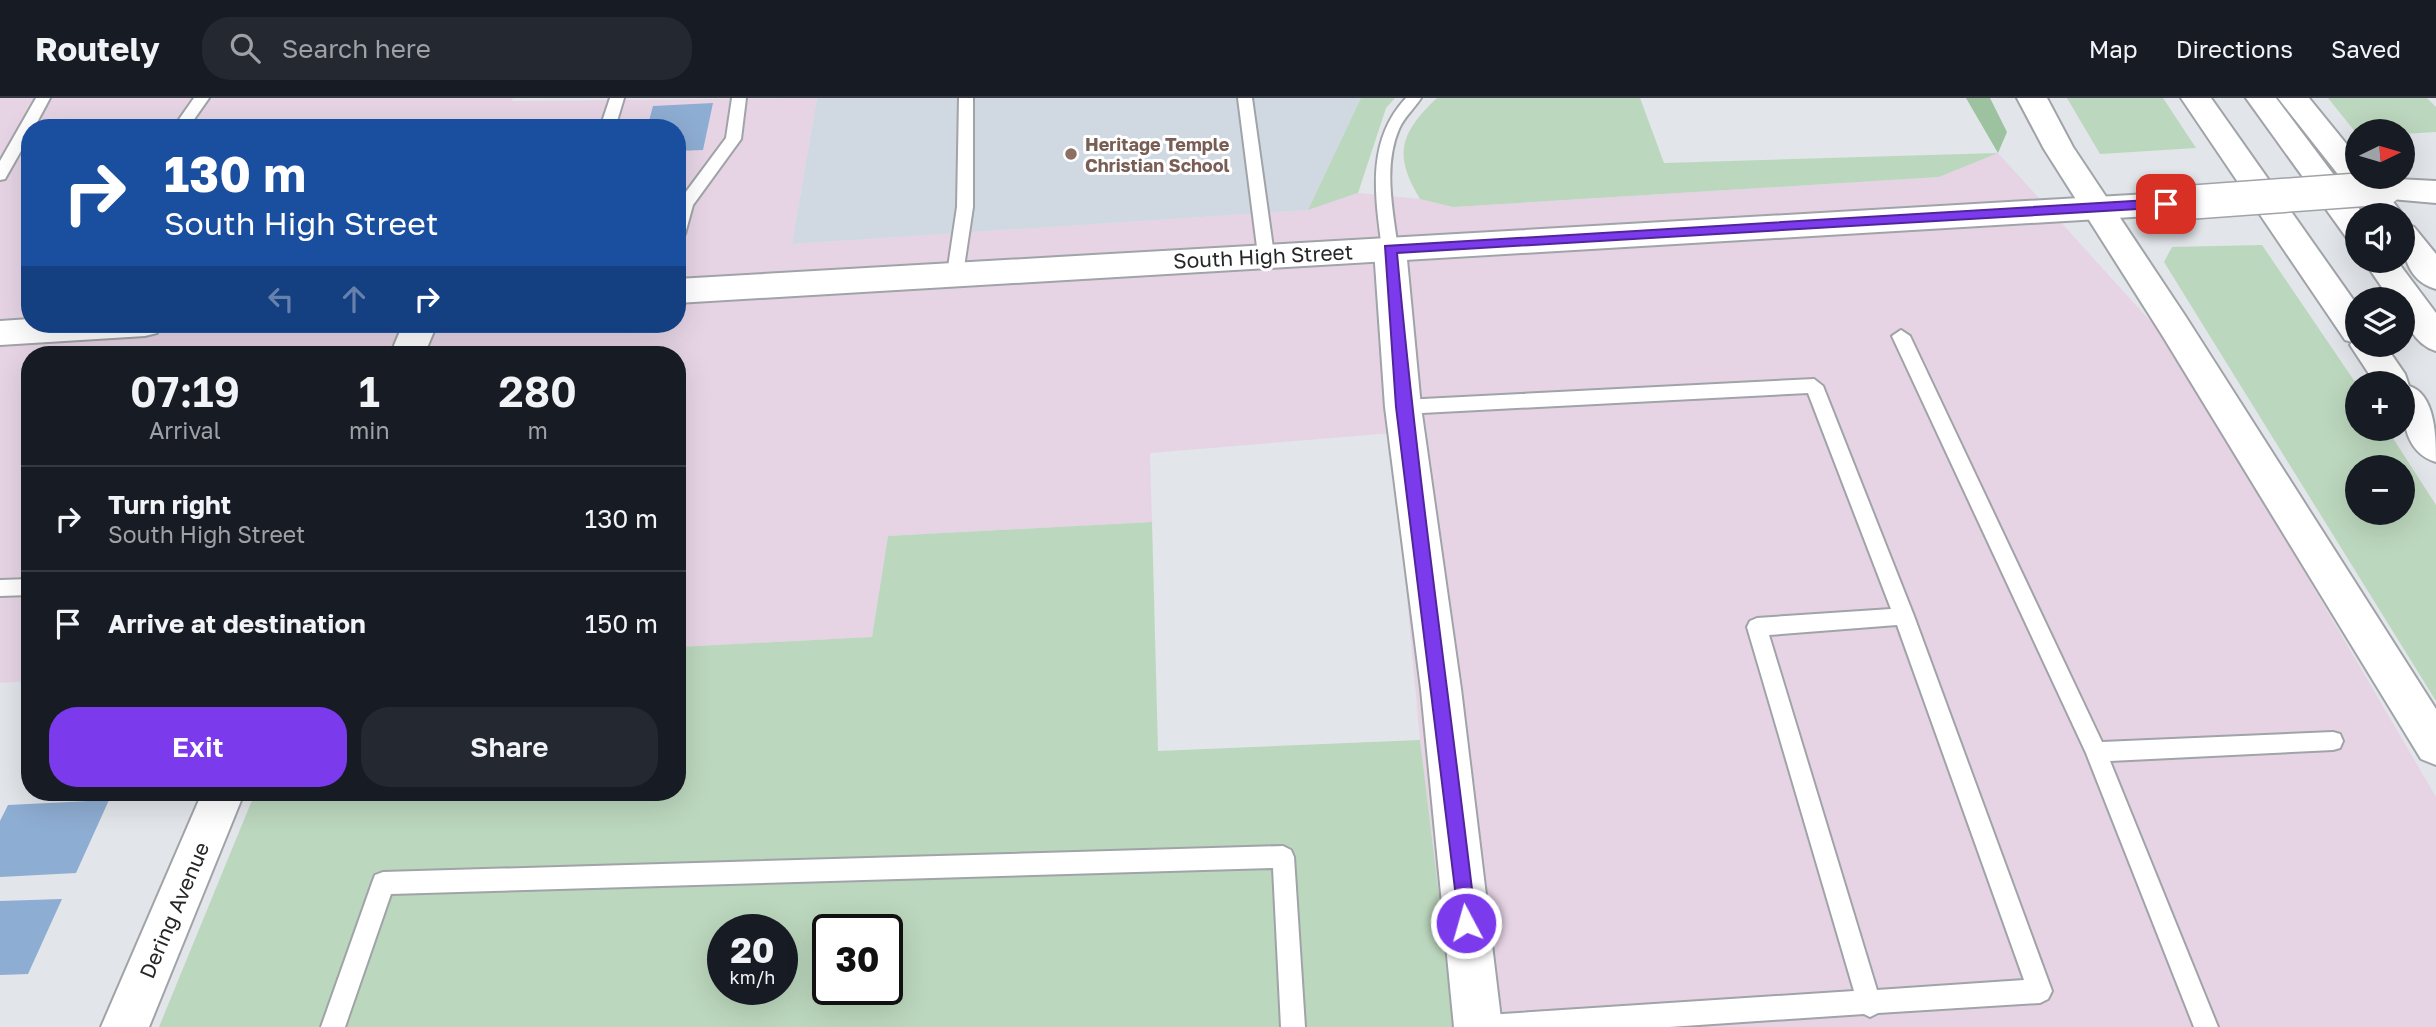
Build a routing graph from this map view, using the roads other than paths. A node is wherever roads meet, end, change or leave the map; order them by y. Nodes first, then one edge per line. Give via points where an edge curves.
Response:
1 (43, 98) edge
2 (202, 98) edge
3 (617, 98) edge
4 (739, 98) edge
5 (966, 98) edge
6 (1245, 98) edge
7 (1414, 98) edge
8 (2032, 98) edge
9 (2196, 98) edge
10 (2261, 98) edge
11 (2293, 98) edge
12 (31, 119) edge
13 (187, 119) edge
14 (610, 119) edge
15 (21, 137) edge
16 (0, 175) edge
17 (2436, 184) edge
18 (2436, 192) edge
19 (2386, 202) edge
20 (686, 203) edge
21 (2097, 209) junction
22 (2345, 213) edge
23 (1390, 249) junction
24 (2415, 250) edge
25 (1266, 255) junction
26 (2389, 273) edge
27 (955, 274) junction
28 (2436, 277) edge
29 (686, 290) edge
30 (2345, 314) edge
31 (21, 331) edge
32 (0, 333) edge
33 (1901, 335) dead end
34 (2436, 338) edge
35 (1403, 407) junction
36 (2415, 416) edge
37 (2436, 448) edge
38 (21, 587) edge
39 (0, 588) edge
40 (1904, 616) junction
41 (2333, 741) dead end
42 (2436, 746) edge
43 (2096, 752) junction
44 (220, 801) edge
45 (1870, 1005) junction
46 (125, 1027) edge
47 (334, 1027) edge
48 (1293, 1027) edge
49 (1478, 1027) edge
50 (1486, 1027) edge
51 (2206, 1027) edge

1 - 12 lane
2 - 13 lane
3 - 14 lane
4 - 20 lane via 733,139
5 - 27 lane via 965,207
6 - 25 lane
7 - 23 lane via 1395,121 1382,168
8 - 21 main road
9 - 30 main road
10 - 22 main road
11 - 19 main road
15 - 16 lane
17 - 19 main road, South High Street
18 - 19 main road
19 - 21 main road, South High Street, bridge
21 - 23 main road, South High Street
21 - 42 main road
23 - 25 main road, South High Street
23 - 35 main road
24 - 28 main road
25 - 27 main road, South High Street
26 - 34 main road
27 - 29 main road, South High Street
31 - 32 main road
33 - 43 lane
35 - 40 lane via 1814,386
35 - 49 main road via 1441,689
36 - 37 main road
38 - 39 lane
40 - 45 lane via 1757,627
40 - 45 lane via 2040,991
41 - 43 lane
43 - 51 lane
44 - 46 main road, Dering Avenue
45 - 50 lane
47 - 48 lane via 383,883 1283,857

